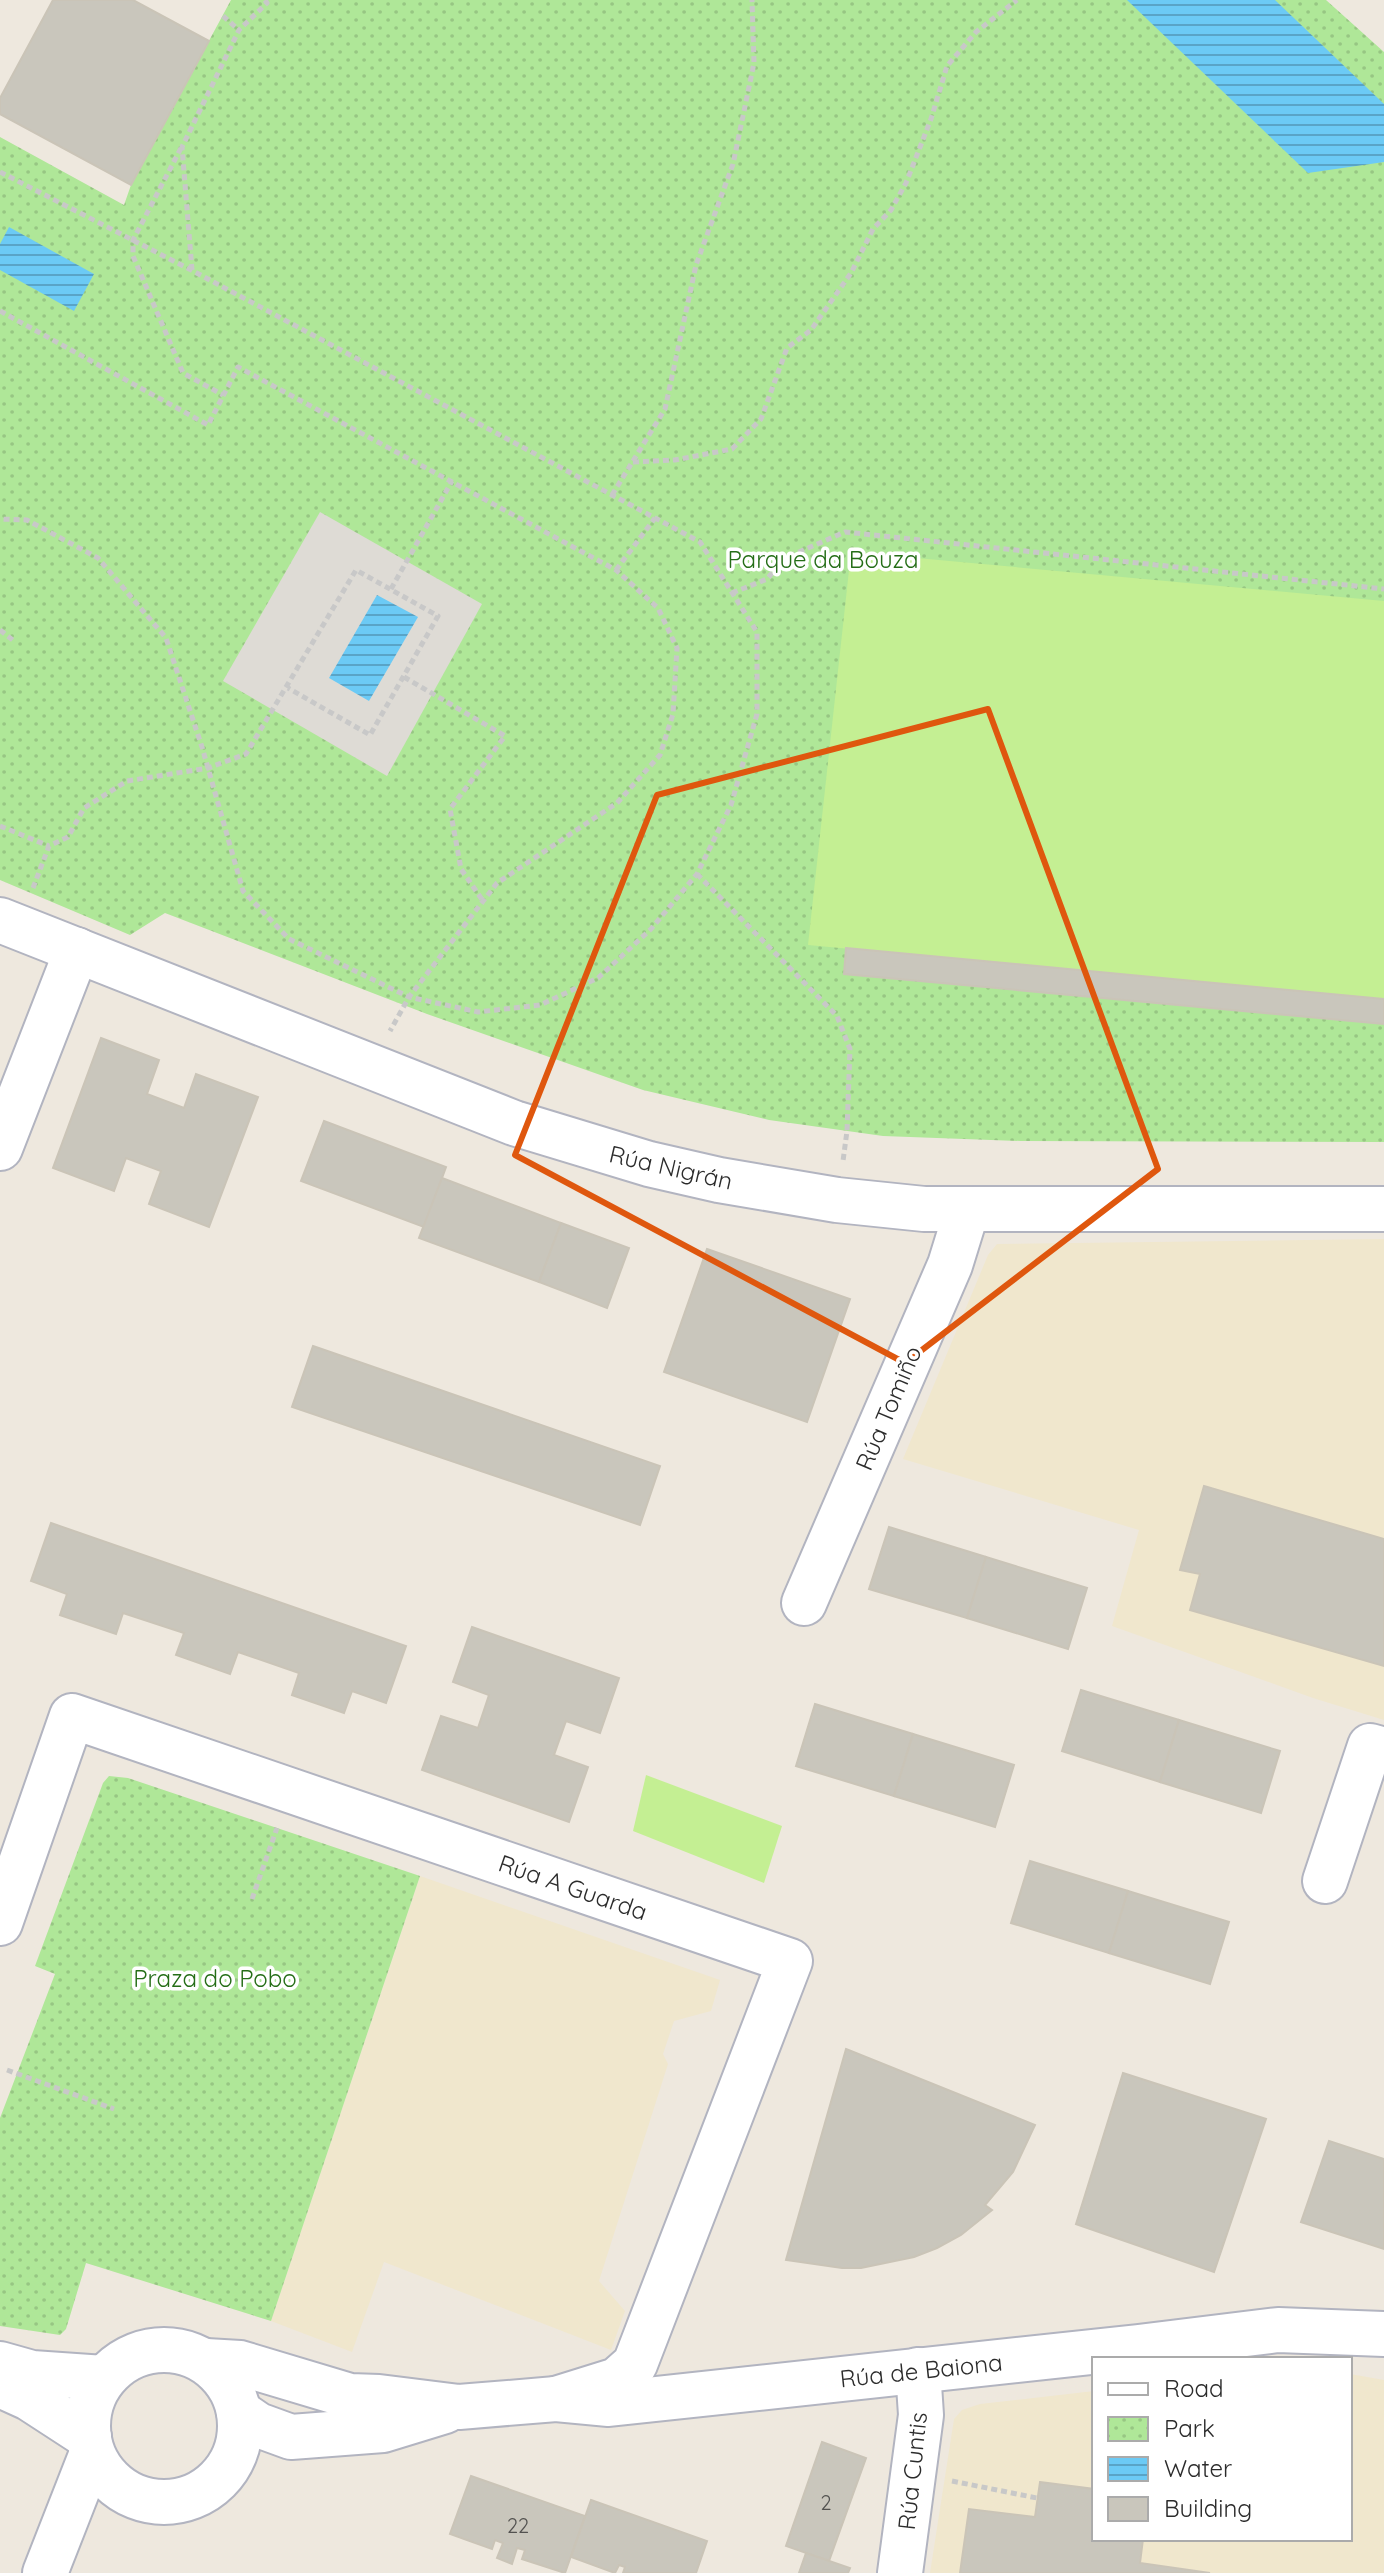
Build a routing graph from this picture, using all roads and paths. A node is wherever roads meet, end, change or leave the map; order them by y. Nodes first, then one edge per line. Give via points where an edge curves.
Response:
1 (265, 0) edge
2 (752, 0) edge
3 (1017, 0) edge
4 (223, 16) dead end
5 (239, 30) junction
6 (182, 147) junction
7 (0, 172) edge
8 (133, 240) junction
9 (193, 271) junction
10 (0, 311) edge
11 (223, 395) junction
12 (633, 462) junction
13 (452, 481) junction
14 (612, 495) junction
15 (655, 518) junction
16 (0, 519) edge
17 (616, 570) junction
18 (391, 589) junction
19 (1384, 589) edge
20 (732, 593) junction
21 (0, 630) edge
22 (14, 641) dead end
23 (404, 677) junction
24 (288, 688) junction
25 (208, 768) junction
26 (0, 826) edge
27 (49, 846) junction
28 (697, 874) junction
29 (32, 889) dead end
30 (483, 901) junction
31 (0, 920) edge
32 (77, 950) junction
33 (409, 997) junction
34 (373, 1068) junction
35 (0, 1148) edge
36 (842, 1164) dead end
37 (1384, 1209) edge
38 (967, 1210) junction
39 (804, 1603) dead end
40 (1384, 1750) edge
41 (282, 1814) dead end
42 (1325, 1881) dead end
43 (252, 1899) dead end
44 (0, 1923) edge
45 (7, 2070) dead end
46 (114, 2109) dead end
47 (1384, 2334) edge
48 (206, 2361) junction
49 (0, 2364) edge
50 (918, 2370) junction
51 (104, 2378) junction
52 (0, 2385) edge
53 (556, 2399) junction
54 (459, 2407) junction
55 (239, 2412) junction
56 (91, 2445) junction
57 (944, 2480) dead end
58 (1037, 2498) dead end
59 (45, 2573) edge
60 (900, 2573) edge

1 - 5 path
2 - 12 path via 754,63 733,164 696,265 665,409
3 - 12 path via 976,32 947,66 906,183 811,330 787,348 761,419 732,449
4 - 5 path
5 - 6 path
6 - 8 path
6 - 9 path
7 - 8 path
8 - 9 path
8 - 11 path via 133,256 183,373
9 - 14 path
10 - 11 path via 208,425
11 - 13 path via 238,367
12 - 14 path
13 - 17 path
13 - 18 path
14 - 15 path
15 - 17 path
15 - 20 path via 700,542
16 - 25 path via 27,520 98,558 147,615 166,638
17 - 30 path via 658,608 677,648 673,714 660,755 617,803 497,883
18 - 23 path via 438,616
18 - 24 path via 356,570
19 - 20 path via 845,532 785,558 767,579
20 - 28 path via 757,632 757,714 731,805
21 - 22 path
23 - 24 path via 370,735
23 - 30 path via 505,736 450,809 461,869
24 - 25 path via 246,754
25 - 27 path via 127,781 84,808 68,837
25 - 33 path via 243,891 289,939
26 - 27 path
27 - 29 path
28 - 33 path via 651,929 598,978 540,1005 478,1012
28 - 36 path via 837,1016 850,1049
30 - 33 path
31 - 32 street, Rúa Nigrán
32 - 34 street, Rúa Nigrán
32 - 35 street
33 - 34 path
34 - 38 street, Rúa Nigrán via 514,1123 649,1164 837,1200
37 - 38 street, Rúa Nigrán
38 - 39 street, Rúa Tomiño via 950,1265
40 - 42 street via 1370,1746
41 - 43 path
44 - 53 street, Rúa A Guarda via 72,1716 790,1961 635,2364 617,2380
45 - 46 path
47 - 50 street, Rúa de Baiona via 1278,2330
48 - 51 street, Rúa de Baiona via 160,2349 137,2354
48 - 54 street, Rúa de Baiona via 240,2363 350,2396
48 - 55 street via 225,2379
49 - 51 street via 32,2373
50 - 53 street, Rúa de Baiona via 609,2404
50 - 60 street, Rúa Cuntis via 921,2415
51 - 56 street via 90,2405
52 - 56 street via 29,2398
53 - 54 street, Rúa de Baiona
54 - 55 street, Rúa de Baiona via 383,2430 291,2437
55 - 56 street via 237,2448 229,2467 190,2499 148,2500 124,2491 105,2475
56 - 59 street
57 - 58 path

